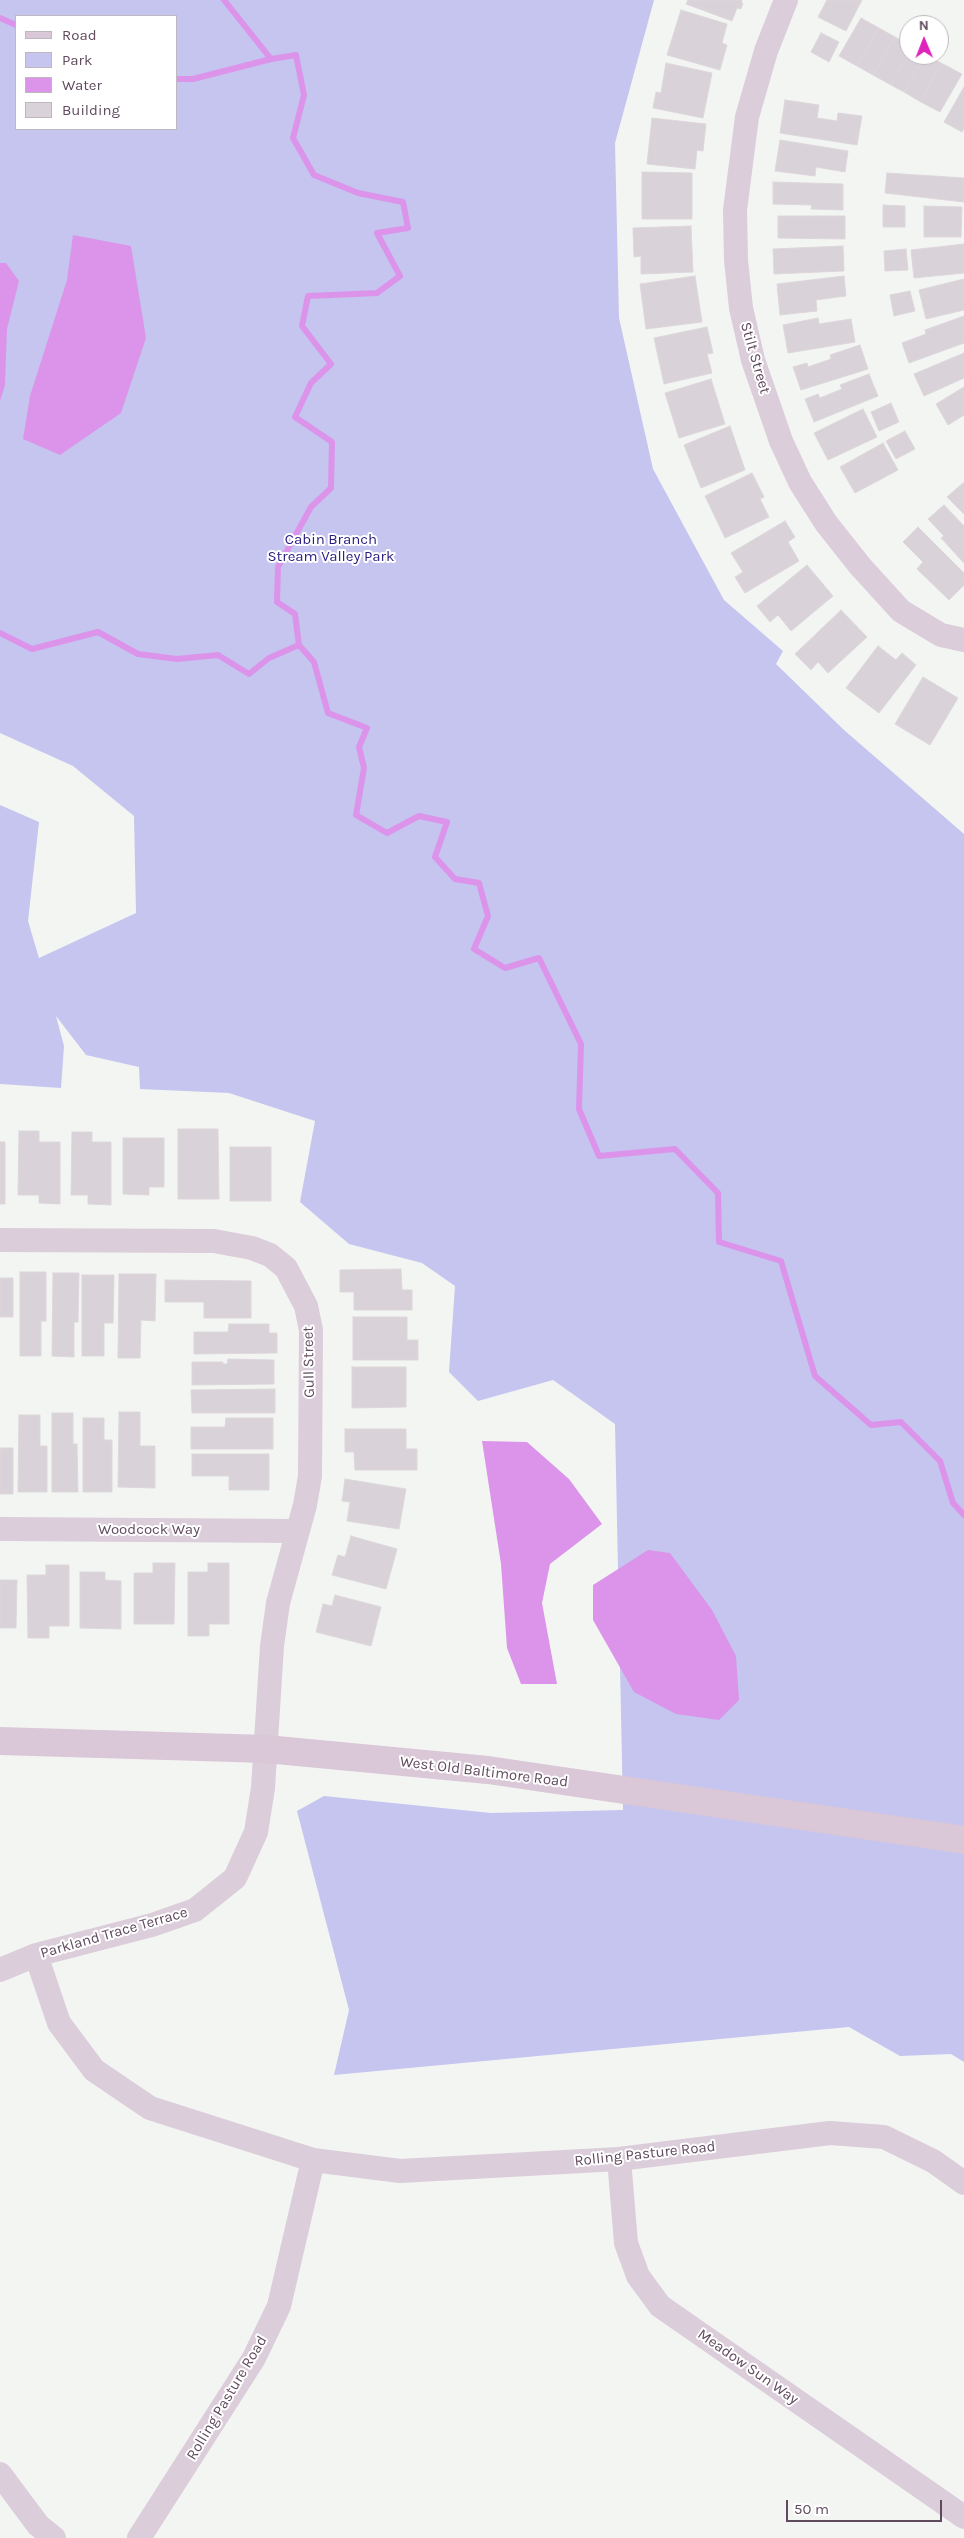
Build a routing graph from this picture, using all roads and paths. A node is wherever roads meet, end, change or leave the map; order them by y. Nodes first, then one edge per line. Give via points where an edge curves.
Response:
1 (786, 0) edge
2 (964, 640) edge
3 (0, 1240) edge
4 (0, 1529) edge
5 (298, 1531) junction
6 (0, 1741) edge
7 (266, 1749) junction
8 (964, 1840) edge
9 (36, 1955) junction
10 (0, 1970) edge
11 (619, 2159) junction
12 (314, 2160) junction
13 (964, 2183) edge
14 (0, 2474) edge
15 (964, 2517) edge
16 (54, 2538) edge
17 (139, 2538) edge

1 - 2 street, Stilt Street via 746,117 736,210 736,260 741,308 753,360 781,441 800,482 826,523 901,611 941,635
3 - 5 street, Gull Street via 214,1241 252,1248 270,1255 286,1268 306,1306 311,1330 310,1476
4 - 5 street, Woodcock Way
5 - 7 street, Gull Street via 278,1602
6 - 7 street, West Old Baltimore Road
7 - 8 street, West Old Baltimore Road via 488,1770
7 - 9 street, Parkland Trace Terrace via 256,1832 235,1878 195,1910 152,1925
9 - 10 street, Parkland Trace Terrace
9 - 12 street, Rolling Pasture Road via 59,2023 94,2070 150,2108
11 - 12 street, Rolling Pasture Road via 400,2171
11 - 13 street, Rolling Pasture Road via 830,2133 875,2136 884,2137 933,2161
11 - 15 street, Meadow Sun Way via 626,2243 638,2276 660,2306
12 - 17 street, Rolling Pasture Road via 279,2306 254,2358
14 - 16 street via 38,2525

